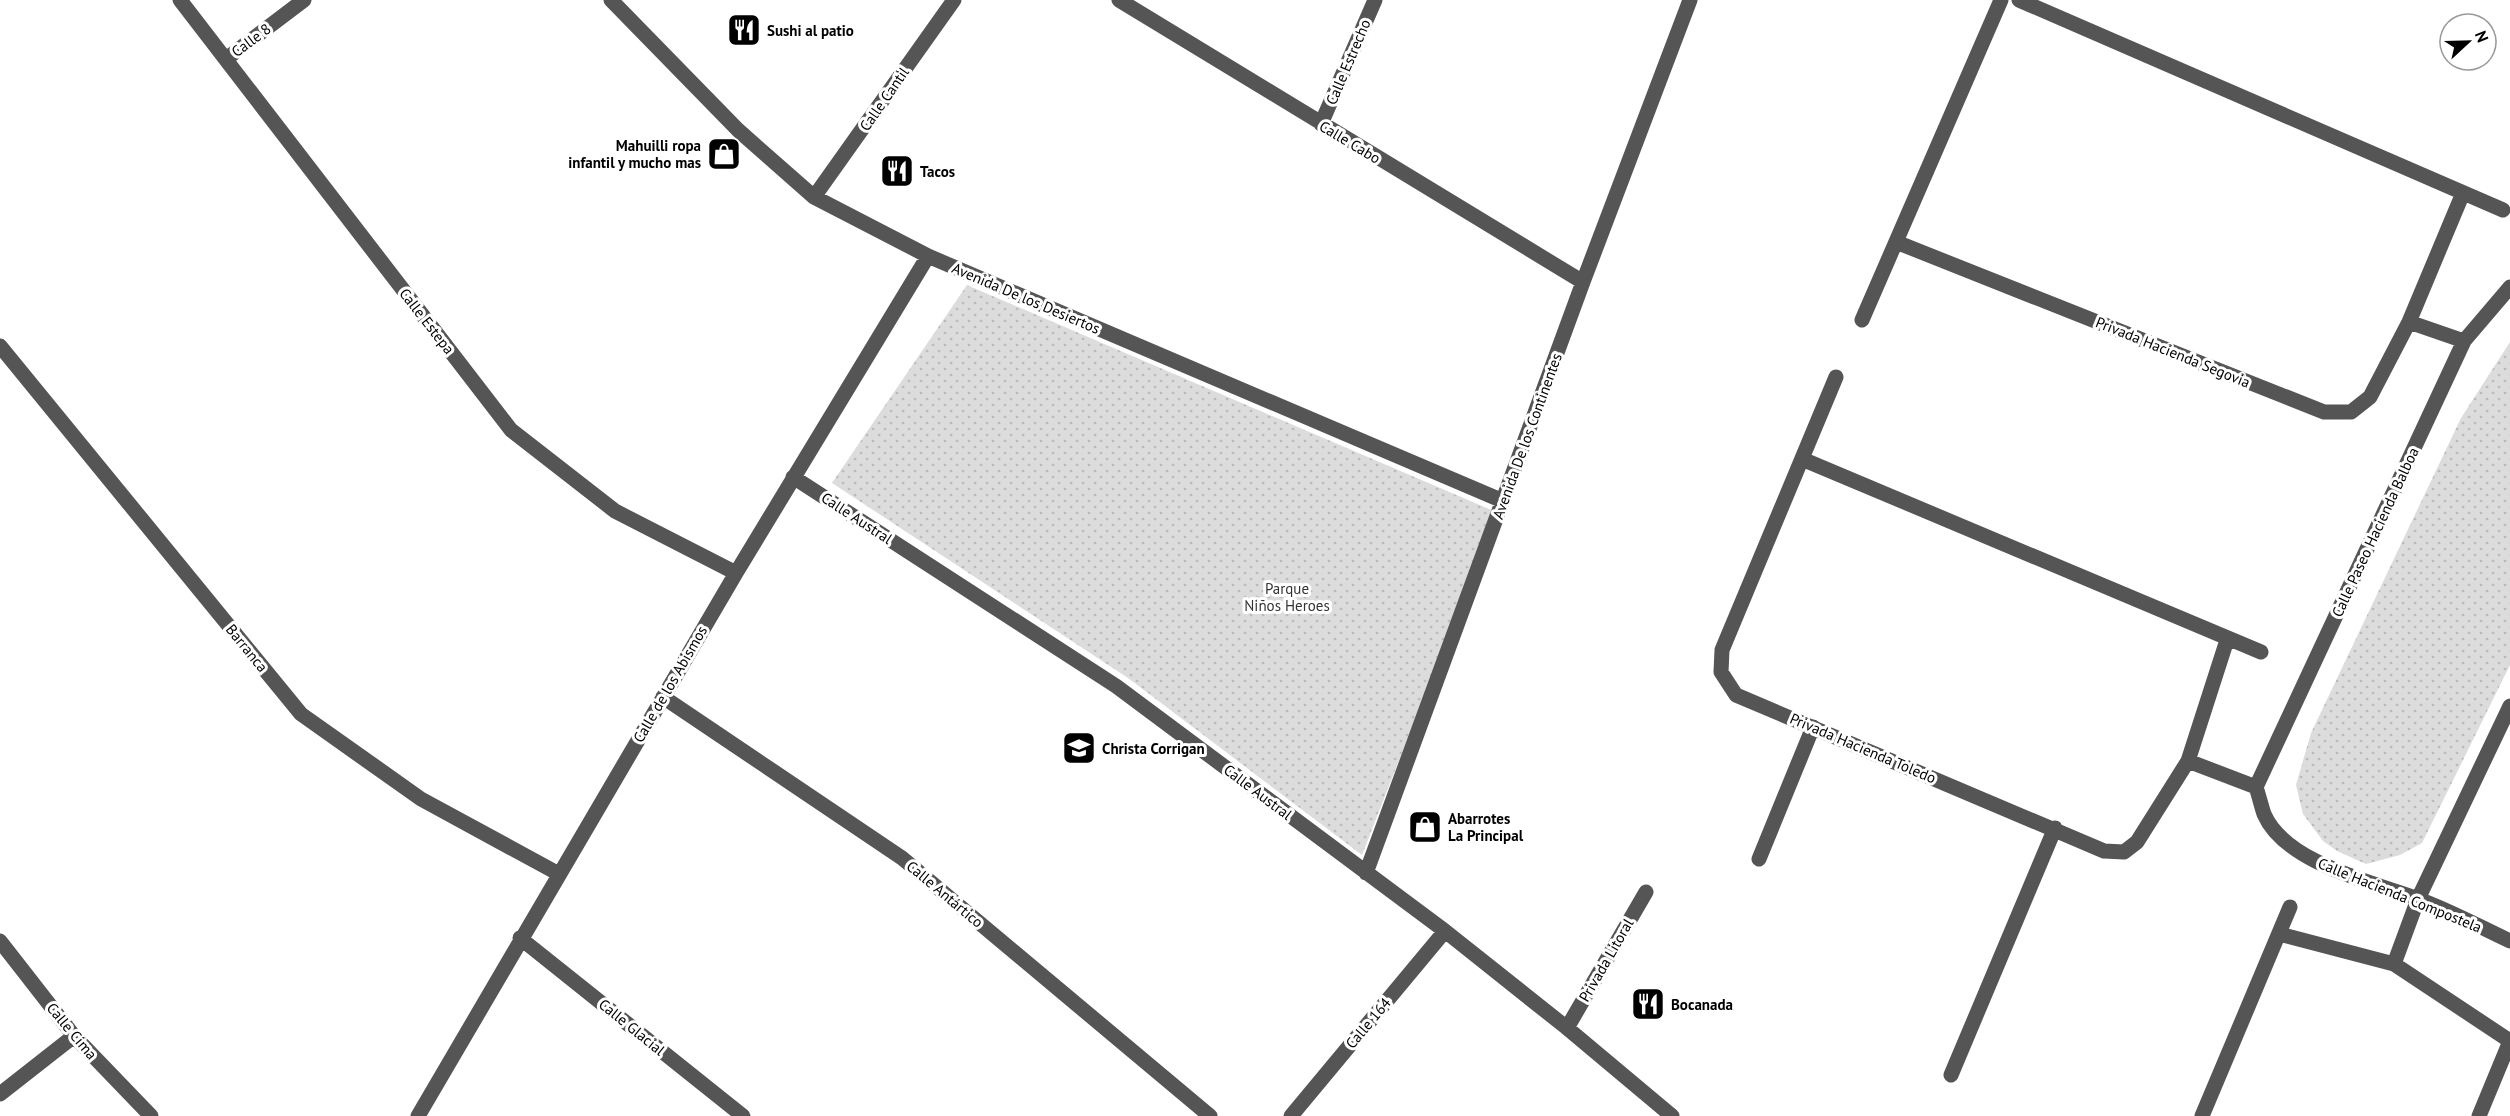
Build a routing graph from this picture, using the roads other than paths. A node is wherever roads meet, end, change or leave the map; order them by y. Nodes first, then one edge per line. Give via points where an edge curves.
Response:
1 (180, 0) edge
2 (304, 0) edge
3 (611, 0) edge
4 (954, 0) edge
5 (1119, 0) edge
6 (1375, 0) edge
7 (1690, 0) edge
8 (2001, 0) edge
9 (2019, 0) edge
10 (226, 59) junction
11 (1321, 124) junction
12 (2463, 193) junction
13 (814, 197) junction
14 (2503, 210) dead end
15 (1896, 242) junction
16 (928, 256) junction
17 (1583, 282) junction
18 (2510, 287) edge
19 (1862, 320) dead end
20 (2409, 322) junction
21 (2464, 341) junction
22 (0, 346) edge
23 (1836, 377) dead end
24 (1802, 459) junction
25 (793, 477) junction
26 (1503, 501) junction
27 (736, 573) junction
28 (2227, 640) junction
29 (2261, 652) dead end
30 (663, 697) junction
31 (2510, 706) edge
32 (1813, 727) junction
33 (2188, 761) junction
34 (2256, 787) junction
35 (2055, 828) junction
36 (1759, 859) dead end
37 (1366, 873) junction
38 (559, 874) junction
39 (1646, 892) dead end
40 (2418, 899) junction
41 (2290, 907) dead end
42 (1445, 931) junction
43 (2279, 934) junction
44 (520, 938) junction
45 (0, 941) edge
46 (2510, 941) edge
47 (2394, 964) junction
48 (1567, 1028) junction
49 (74, 1036) junction
50 (2510, 1041) edge
51 (1951, 1075) dead end
52 (0, 1094) edge
53 (151, 1116) edge
54 (418, 1116) edge
55 (743, 1116) edge
56 (1210, 1116) edge
57 (1291, 1116) edge
58 (1672, 1116) edge
59 (2202, 1116) edge
60 (2480, 1116) edge

1 - 10 street, Calle Estepa
2 - 10 street, Calle 8
3 - 13 street, Avenida De los Desiertos via 738,130
4 - 13 street, Calle Cantil
5 - 11 street, Calle Cabo
6 - 11 street, Calle Estrecho
7 - 17 street, Avenida De los Continentes
8 - 15 street
9 - 12 street
10 - 27 street, Calle Estepa via 511,430 615,511
11 - 17 street, Calle Cabo
12 - 14 street
12 - 20 street, Privada Hacienda Segovia
13 - 16 street, Avenida De los Desiertos
15 - 19 street
15 - 20 street, Privada Hacienda Segovia via 2324,412 2350,412 2370,397
16 - 25 street, Calle de los Abismos
16 - 26 street, Avenida De los Desiertos
17 - 26 street, Avenida De los Continentes
18 - 21 street, Calle Paseo Hacienda Balboa
20 - 21 street
21 - 34 street, Calle Paseo Hacienda Balboa
22 - 38 street, Barranca via 301,714 420,799
23 - 24 street, Privada Hacienda Toledo
24 - 28 street
24 - 32 street, Privada Hacienda Toledo via 1722,650 1720,672 1736,695
25 - 27 street, Calle de los Abismos
25 - 37 street, Calle Austral via 1116,686
26 - 37 street, Avenida De los Continentes
27 - 30 street, Calle de los Abismos
28 - 29 street
28 - 33 street, Privada Hacienda Toledo
30 - 38 street, Calle de los Abismos
30 - 56 street, Calle Antártico via 902,858
31 - 40 street
32 - 35 street, Privada Hacienda Toledo
32 - 36 street
33 - 34 street
33 - 35 street, Privada Hacienda Toledo via 2137,842 2124,852 2104,851
34 - 40 street, Calle Hacienda Compostela via 2265,815 2304,856 2382,889
35 - 51 street
37 - 42 street, Calle Austral
38 - 44 street, Calle de los Abismos
39 - 48 street, Privada Litoral
40 - 46 street, Calle Hacienda Compostela
40 - 47 street
41 - 43 street
42 - 48 street, Calle Austral
42 - 57 street, Calle 164
43 - 47 street
43 - 59 street
44 - 54 street, Calle de los Abismos
44 - 55 street, Calle Glacial
45 - 49 street, Calle Cima
47 - 50 street
48 - 58 street, Calle Austral
49 - 52 street
49 - 53 street, Calle Cima
50 - 60 street

